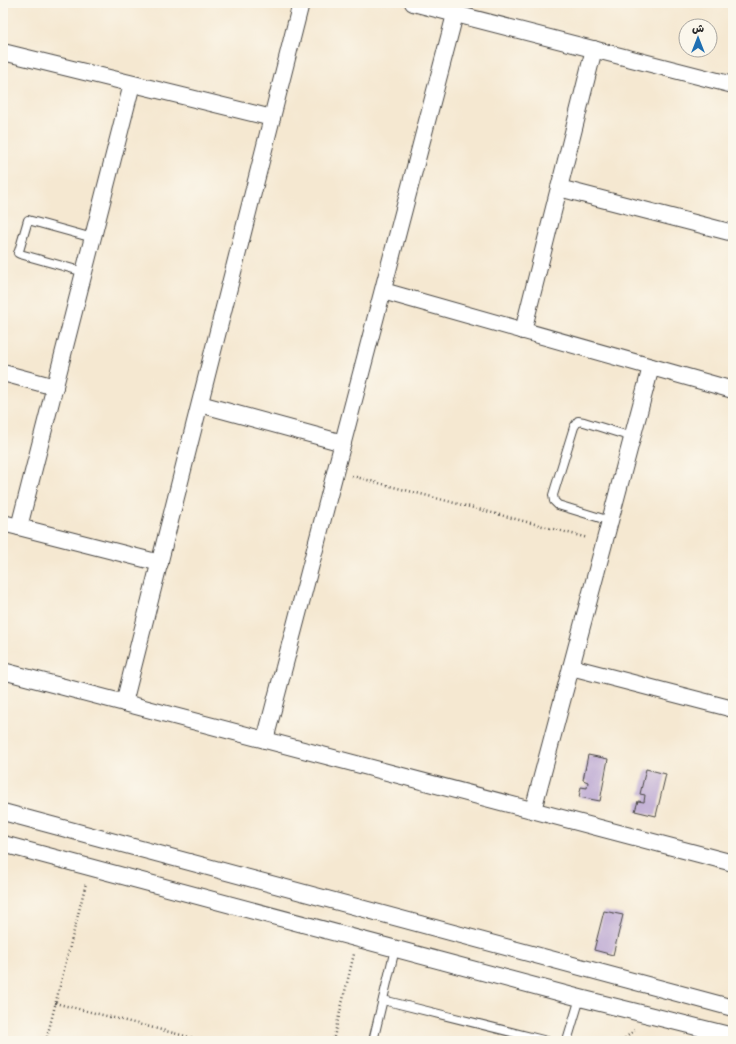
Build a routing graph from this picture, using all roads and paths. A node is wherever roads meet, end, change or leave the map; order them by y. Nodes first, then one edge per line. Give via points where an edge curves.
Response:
1 (300, 3) edge
2 (413, 3) edge
3 (457, 8) edge
4 (594, 49) junction
5 (3, 52) edge
6 (132, 84) junction
7 (733, 85) edge
8 (272, 118) junction
9 (559, 188) junction
10 (733, 233) edge
11 (93, 238) junction
12 (84, 272) junction
13 (383, 291) junction
14 (523, 331) junction
15 (651, 367) junction
16 (3, 373) edge
17 (55, 387) junction
18 (733, 390) edge
19 (200, 404) junction
20 (632, 437) junction
21 (343, 443) junction
22 (336, 471) junction
23 (610, 521) junction
24 (3, 523) edge
25 (19, 527) junction
26 (604, 542) junction
27 (160, 563) junction
28 (571, 666) junction
29 (3, 670) edge
30 (124, 703) junction
31 (733, 709) edge
32 (265, 740) junction
33 (533, 810) junction
34 (3, 812) edge
35 (3, 844) edge
36 (733, 863) edge
37 (90, 867) junction
38 (358, 938) junction
39 (395, 948) junction
40 (580, 998) junction
41 (383, 1000) junction
42 (55, 1003) junction
43 (733, 1008) edge
44 (733, 1036) edge
45 (46, 1041) edge
46 (205, 1041) edge
47 (333, 1041) edge
48 (373, 1041) edge
49 (547, 1041) edge
50 (567, 1041) edge

1 - 8 street
2 - 3 street
3 - 4 street
3 - 13 street
4 - 7 street
4 - 9 street
5 - 6 street
6 - 8 street
6 - 11 street
8 - 19 street
9 - 10 street
9 - 14 street
11 - 12 street
11 - 12 lane via 28,220 18,251 20,254
12 - 17 street
13 - 14 street
13 - 21 street
14 - 15 street
15 - 18 street
15 - 20 street
16 - 17 street
17 - 25 street
19 - 21 street
19 - 27 street
20 - 23 street
20 - 23 lane via 578,421 553,495 558,505
21 - 22 street
22 - 26 path
22 - 32 street
23 - 26 street
24 - 25 street
25 - 27 street
26 - 28 street
27 - 30 street
28 - 31 street
28 - 33 street
29 - 30 street
30 - 32 street
32 - 33 street
33 - 36 street
34 - 43 street
35 - 37 street
37 - 38 street
37 - 42 path
38 - 39 street
38 - 47 path
39 - 40 street
39 - 41 lane
40 - 44 street
40 - 50 lane
41 - 48 lane
41 - 49 lane
42 - 45 path
42 - 46 path

